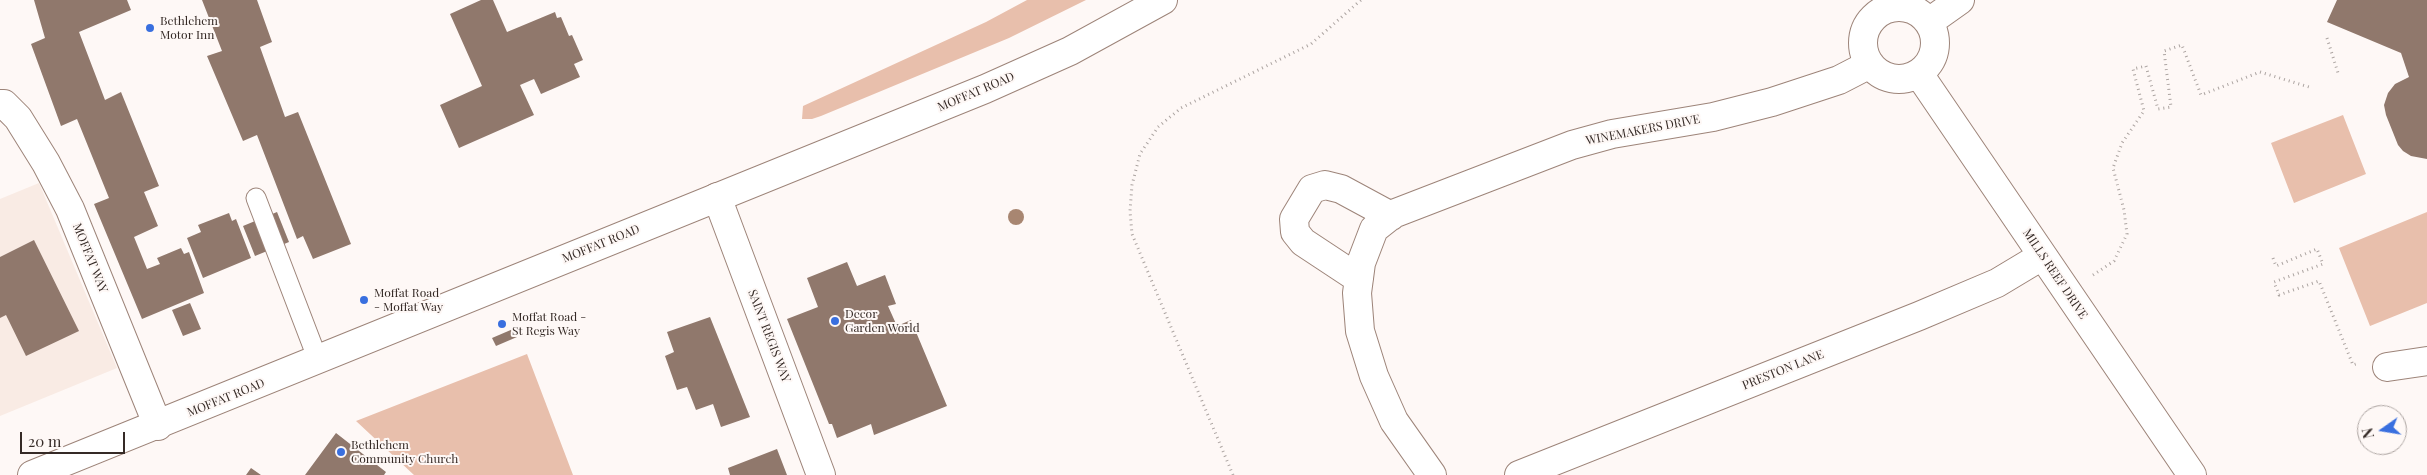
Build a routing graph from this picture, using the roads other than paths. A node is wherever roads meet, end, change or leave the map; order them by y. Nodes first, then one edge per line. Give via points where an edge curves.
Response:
1 (1164, 0) edge
2 (1960, 0) edge
3 (1874, 6) edge
4 (1929, 22) junction
5 (1870, 64) junction
6 (1919, 74) junction
7 (0, 104) edge
8 (717, 197) junction
9 (256, 198) dead end
10 (1391, 216) junction
11 (2042, 256) junction
12 (1359, 279) junction
13 (318, 360) junction
14 (2427, 361) edge
15 (2387, 367) road end
16 (158, 426) junction
17 (2188, 474) edge
18 (32, 475) edge
19 (821, 475) edge
20 (1432, 475) edge
21 (1519, 475) edge

1 - 8 street, MOFFAT ROAD via 1070,51 985,89
2 - 4 street
3 - 4 street via 1906,7 1923,15
3 - 5 street via 1863,46
4 - 6 street via 1934,30 1935,50
5 - 6 street via 1884,76 1892,78 1910,78
5 - 10 street, WINEMAKERS DRIVE via 1839,80 1772,102 1572,145
6 - 11 street, MILLS REEF DRIVE
7 - 16 street, MOFFAT WAY via 18,118 70,209
8 - 13 street, MOFFAT ROAD
8 - 19 street, SAINT REGIS WAY
9 - 13 lane
10 - 12 street, WINEMAKERS DRIVE via 1374,229 1361,263
10 - 12 street via 1341,189 1325,185 1312,189 1294,219 1295,232 1303,242
11 - 17 street, MILLS REEF DRIVE
11 - 21 street, PRESTON LANE via 1997,283 1919,316
12 - 20 street, WINEMAKERS DRIVE via 1360,331 1374,376 1394,421
13 - 16 street, MOFFAT ROAD
14 - 15 street
16 - 18 street, MOFFAT ROAD

